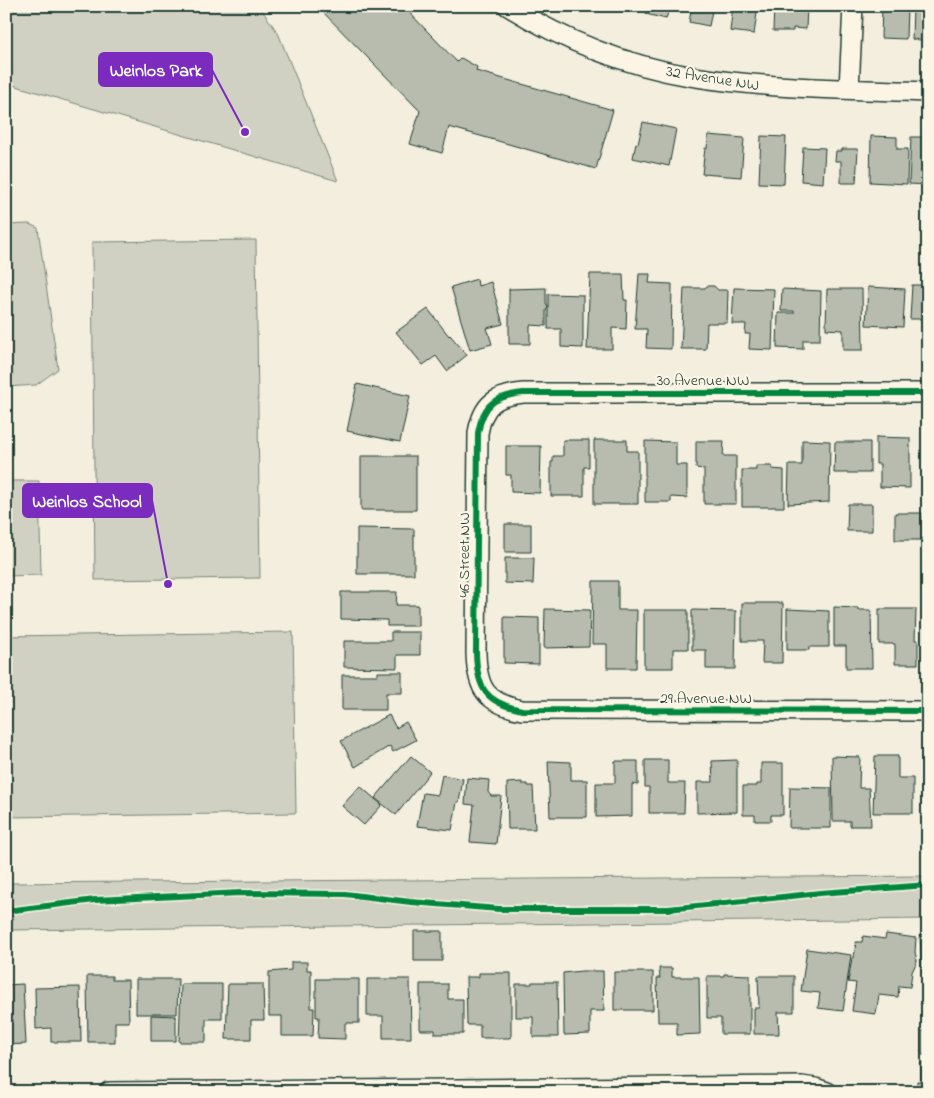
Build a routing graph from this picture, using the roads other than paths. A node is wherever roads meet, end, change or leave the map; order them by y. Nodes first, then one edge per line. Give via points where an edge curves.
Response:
1 (853, 6) edge
2 (511, 7) edge
3 (849, 89) junction
4 (928, 92) edge
5 (928, 393) edge
6 (484, 412) joint
7 (488, 696) joint
8 (928, 711) edge
9 (563, 1090) edge
10 (262, 1091) edge
11 (109, 1092) edge
12 (827, 1092) edge

1 - 3 street
2 - 3 street, 32 Avenue NW via 548,29 603,52 686,75 727,82
3 - 4 street, 32 Avenue NW
5 - 6 street, 30 Avenue NW via 523,393 499,398
6 - 7 street, 46 Street NW via 478,433 476,653 481,686
7 - 8 street, 29 Avenue NW via 497,703 522,710
9 - 10 street
9 - 12 street via 802,1086
10 - 11 street

